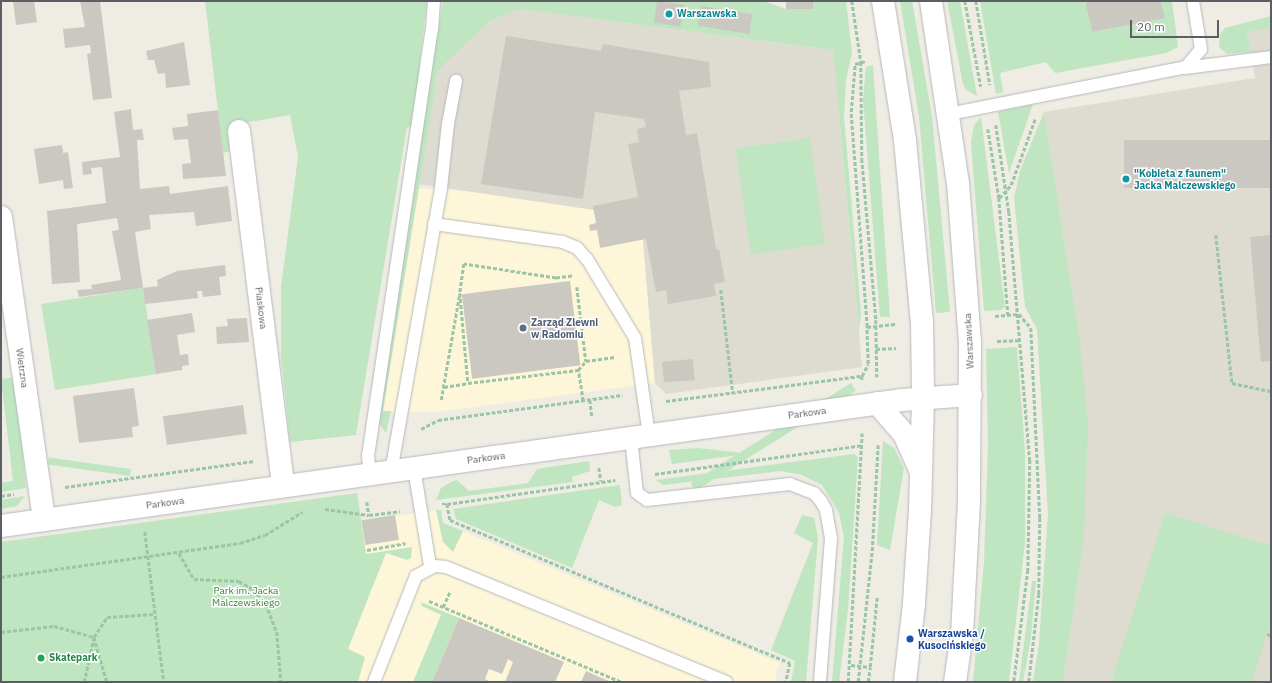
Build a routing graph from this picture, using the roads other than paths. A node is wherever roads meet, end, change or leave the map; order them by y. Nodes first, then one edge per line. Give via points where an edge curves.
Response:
1 (434, 1) edge
2 (883, 1) edge
3 (931, 1) edge
4 (1193, 1) edge
5 (1271, 57) edge
6 (1180, 68) junction
7 (456, 81) dead end
8 (949, 114) junction
9 (239, 131) dead end
10 (1, 217) edge
11 (434, 224) junction
12 (971, 395) junction
13 (923, 398) junction
14 (877, 404) junction
15 (640, 436) junction
16 (414, 468) junction
17 (391, 472) junction
18 (921, 472) junction
19 (366, 475) junction
20 (283, 486) junction
21 (44, 520) junction
22 (1, 526) edge
23 (430, 566) junction
24 (374, 682) edge
25 (726, 682) edge
26 (820, 682) edge
27 (904, 682) edge
28 (955, 682) edge

1 - 19 lane via 432,30
2 - 13 street via 899,93 911,198 922,322
3 - 8 street, Warszawska
4 - 6 lane via 1201,49 1195,60
5 - 6 lane
6 - 8 lane
7 - 11 lane
8 - 12 street, Warszawska via 960,207
9 - 20 street, Piaskowa
10 - 21 street, Wietrzna
11 - 15 lane via 563,242 577,248 631,328 638,353
11 - 17 lane
12 - 13 street, Parkowa
12 - 28 street, Warszawska via 967,566
13 - 14 street, Parkowa
13 - 18 street
14 - 15 street, Parkowa
14 - 18 street via 898,424
15 - 16 street, Parkowa
15 - 26 lane via 637,493 647,500 790,484 814,493 821,501 826,510 831,538
16 - 17 street, Parkowa
16 - 23 lane
17 - 19 street, Parkowa
18 - 27 street via 914,604
19 - 20 street, Parkowa
20 - 21 street, Parkowa
21 - 22 street, Parkowa
23 - 24 lane via 420,572
23 - 25 lane via 446,567

